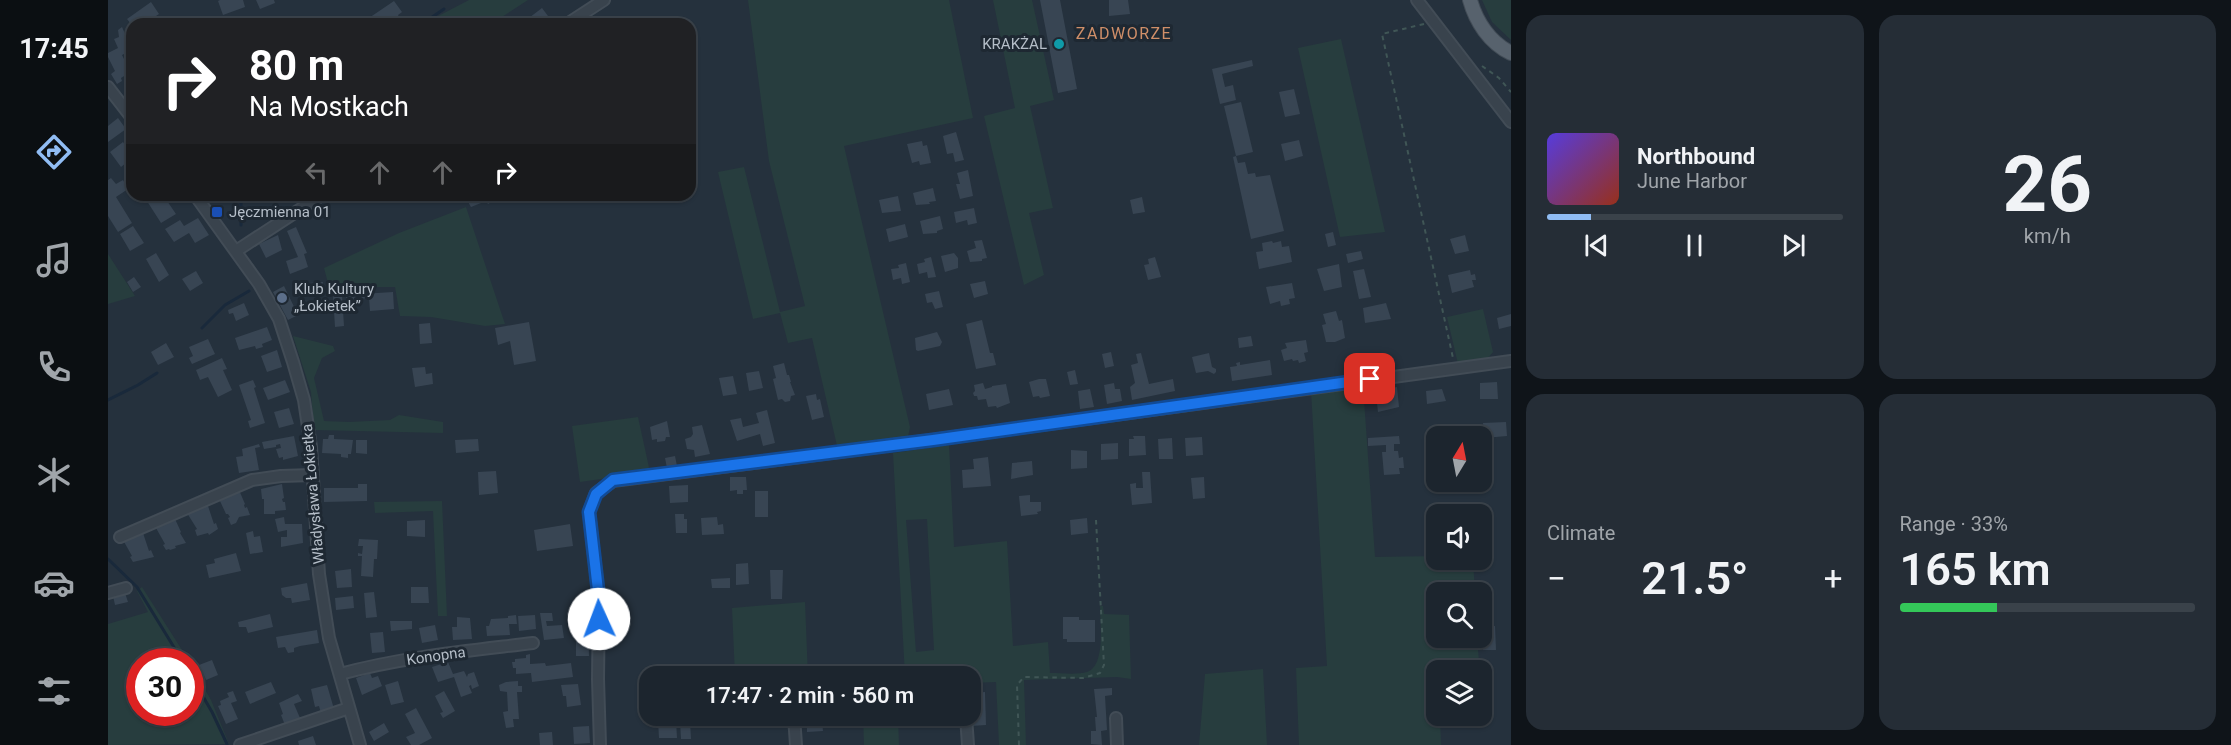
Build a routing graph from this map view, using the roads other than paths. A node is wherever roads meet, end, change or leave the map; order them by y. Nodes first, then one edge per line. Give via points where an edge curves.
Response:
1 (604, 0) edge
2 (1417, 0) edge
3 (1470, 0) edge
4 (576, 18) edge
5 (1511, 53) edge
6 (108, 87) edge
7 (126, 110) edge
8 (1511, 122) edge
9 (199, 201) edge
10 (313, 201) edge
11 (236, 251) junction
12 (1511, 361) edge
13 (313, 475) junction
14 (120, 537) dead end
15 (126, 588) dead end
16 (108, 593) edge
17 (533, 643) dead end
18 (340, 674) junction
19 (349, 708) junction
20 (1116, 718) dead end
21 (795, 726) edge
22 (967, 726) edge
23 (240, 745) edge
24 (360, 745) edge
25 (600, 745) edge
26 (796, 745) edge
27 (968, 745) edge
28 (1117, 745) edge

1 - 4 street
2 - 8 street
3 - 5 main road via 1486,33
6 - 7 street
9 - 11 street, Władysława Łokietka
10 - 11 street
11 - 13 street, Władysława Łokietka via 285,334 304,400
12 - 25 street via 613,480 596,494 589,512 599,599
13 - 14 street via 252,480
13 - 18 street, Władysława Łokietka via 319,574 329,638
15 - 16 street
17 - 18 street, Konopna
18 - 19 street, Władysława Łokietka
19 - 23 street
19 - 24 street, Władysława Łokietka
20 - 28 street
21 - 26 street
22 - 27 street

